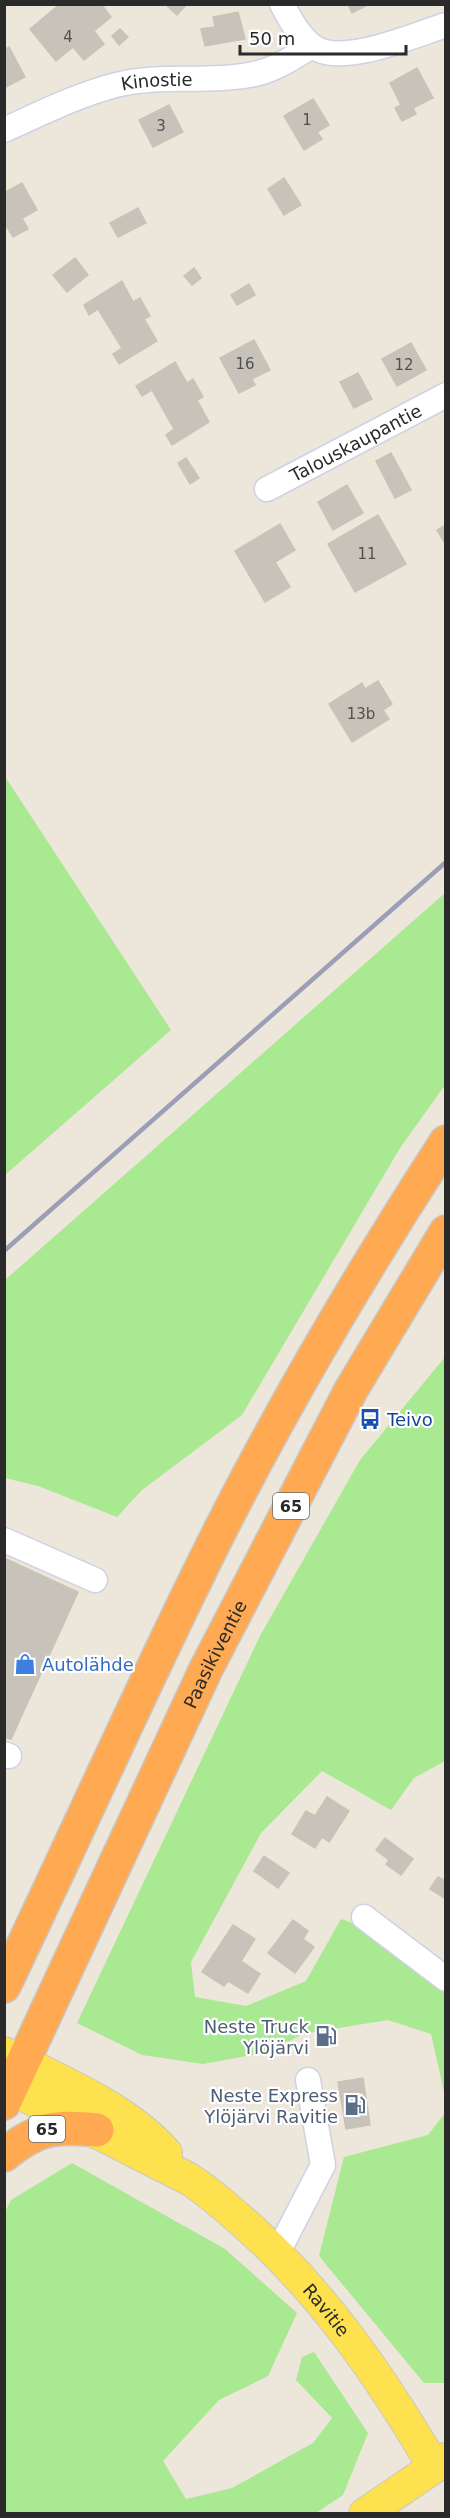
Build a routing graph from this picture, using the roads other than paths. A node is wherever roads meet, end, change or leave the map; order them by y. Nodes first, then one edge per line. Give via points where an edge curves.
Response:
1 (282, 4) edge
2 (446, 25) edge
3 (312, 46) junction
4 (4, 130) edge
5 (446, 395) edge
6 (267, 489) dead end
7 (446, 1142) edge
8 (446, 1232) edge
9 (4, 1540) edge
10 (95, 1580) dead end
11 (91, 1801) junction
12 (364, 1917) dead end
13 (4, 1936) edge
14 (446, 1979) edge
15 (4, 1986) edge
16 (10, 2078) edge
17 (308, 2080) dead end
18 (97, 2130) junction
19 (4, 2155) edge
20 (189, 2179) junction
21 (278, 2252) junction
22 (440, 2463) edge
23 (365, 2514) edge

1 - 3 street
2 - 3 street via 342,54
3 - 4 street, Kinostie via 282,64 250,75 116,85
5 - 6 street, Talouskaupantie
7 - 11 highway via 332,1325 271,1435 194,1582
8 - 16 highway, Paasikiventie / 65 via 351,1390 206,1669
9 - 10 street
11 - 13 highway via 66,1819
11 - 15 highway
12 - 14 street
16 - 18 main road, Ravitie
16 - 20 main road, Ravitie via 104,2105 152,2137
17 - 21 street via 323,2166
18 - 19 highway, 65 via 49,2129 36,2133
18 - 20 main road, Ravitie
20 - 21 main road, Ravitie
21 - 22 main road, Ravitie via 343,2329
22 - 23 main road

